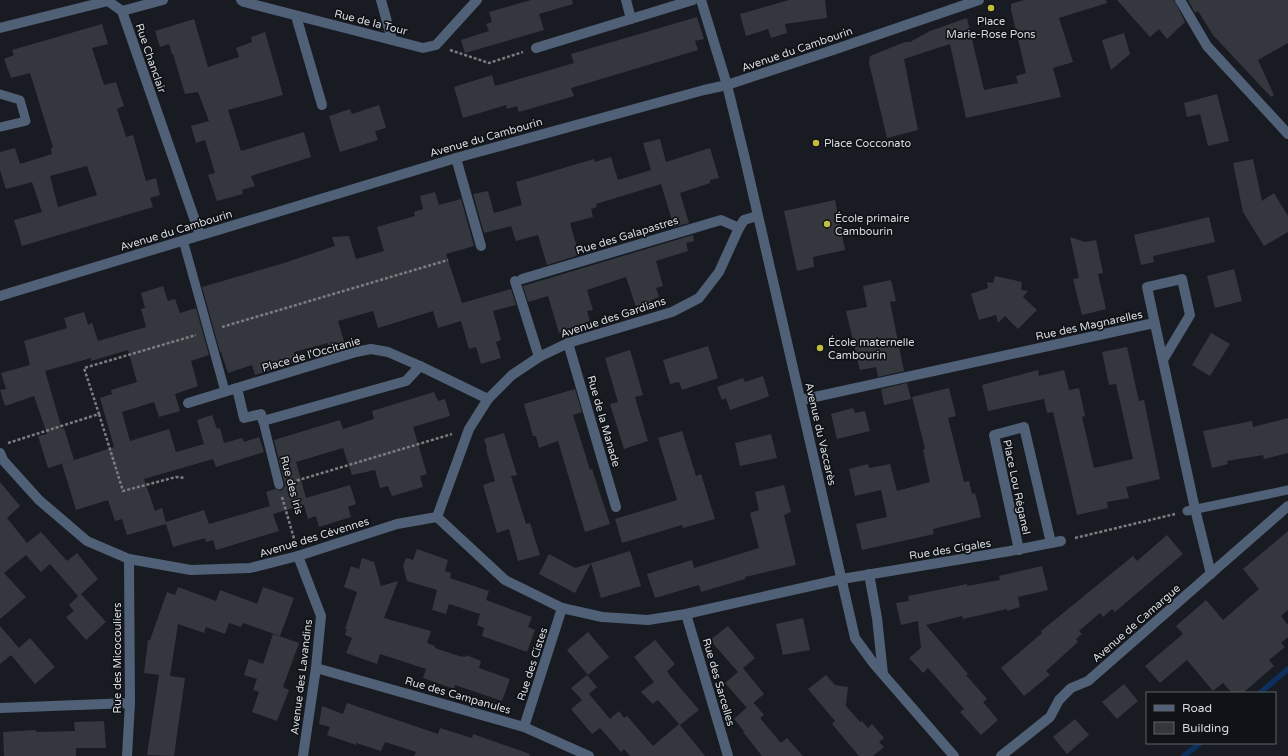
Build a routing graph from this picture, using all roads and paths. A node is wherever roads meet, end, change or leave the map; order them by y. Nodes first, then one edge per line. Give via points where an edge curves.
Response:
1 (163, 0) edge
2 (241, 0) edge
3 (382, 0) edge
4 (477, 0) edge
5 (626, 0) edge
6 (693, 0) edge
7 (701, 0) edge
8 (979, 0) edge
9 (1180, 0) edge
10 (122, 11) junction
11 (296, 16) junction
12 (631, 19) junction
13 (0, 28) edge
14 (392, 40) junction
15 (436, 45) junction
16 (536, 48) joint
17 (727, 85) junction
18 (0, 94) edge
19 (322, 105) dead end
20 (0, 126) edge
21 (1288, 134) edge
22 (456, 158) junction
23 (757, 216) junction
24 (738, 228) junction
25 (200, 235) junction
26 (183, 240) junction
27 (481, 246) dead end
28 (0, 296) edge
29 (1154, 323) junction
30 (568, 343) junction
31 (538, 357) junction
32 (1163, 360) junction
33 (420, 366) junction
34 (237, 388) junction
35 (225, 391) junction
36 (488, 399) junction
37 (801, 400) junction
38 (188, 403) dead end
39 (99, 414) dead end
40 (263, 421) junction
41 (469, 429) junction
42 (1, 458) edge
43 (184, 478) dead end
44 (279, 485) junction
45 (1288, 490) edge
46 (1288, 506) edge
47 (616, 507) dead end
48 (1191, 510) junction
49 (437, 517) junction
50 (1056, 542) junction
51 (1019, 550) junction
52 (298, 556) junction
53 (129, 559) junction
54 (869, 574) junction
55 (1211, 574) junction
56 (842, 579) junction
57 (562, 608) junction
58 (686, 614) junction
59 (316, 668) junction
60 (883, 674) junction
61 (130, 703) junction
62 (0, 708) edge
63 (524, 727) junction
64 (127, 756) edge
65 (303, 756) edge
66 (589, 756) edge
67 (728, 756) edge
68 (954, 756) edge
69 (1001, 756) edge

1 - 10 street
2 - 11 street, Rue de la Tour
3 - 14 street
4 - 15 street
5 - 12 street
6 - 12 street
7 - 17 street
8 - 17 street, Avenue du Cambourin
9 - 21 street via 1207,46
10 - 13 street via 108,1
10 - 25 street, Rue Chanclair
11 - 14 street, Rue de la Tour
11 - 19 street
12 - 16 street
14 - 15 street, Rue de la Tour via 423,48
15 - 16 path via 489,63
17 - 22 street, Avenue du Cambourin
17 - 23 street, Avenue du Vaccarès
18 - 20 lane via 20,100 26,121
22 - 25 street, Avenue du Cambourin
22 - 27 street
23 - 24 street via 744,220
23 - 37 street, Avenue du Vaccarès
24 - 30 street, Avenue des Gardians via 719,272 698,298 672,312
24 - 31 street, Rue des Galapastres via 721,220 518,280
25 - 26 street, Avenue du Cambourin
26 - 28 street, Avenue du Cambourin
26 - 35 lane
29 - 32 street, Rue des Magnarelles
29 - 32 street via 1146,287 1182,279 1190,315
29 - 37 street, Rue des Magnarelles
30 - 31 street, Avenue des Gardians
30 - 47 street, Rue de la Manade
31 - 36 street, Avenue des Gardians via 512,375
32 - 48 street, Rue des Magnarelles
33 - 34 street, Place de l'Occitanie via 388,352 371,349
33 - 36 street, Place de l'Occitanie
33 - 40 street via 406,381
34 - 35 street, Place de l'Occitanie
34 - 40 street via 244,418 261,414
35 - 38 street, Place de l'Occitanie
36 - 41 street, Avenue des Gardians
37 - 56 street, Avenue du Vaccarès
39 - 43 path via 123,491 176,477
40 - 44 lane, Rue des Iris
41 - 44 path
41 - 49 street, Avenue des Gardians
42 - 53 street, Avenue des Cévennes via 39,500 87,541
44 - 52 path, Rue des Iris
45 - 48 lane
46 - 55 street, Avenue de Camargue
48 - 50 path
48 - 55 street, Rue des Magnarelles
49 - 52 street, Avenue des Cévennes via 397,524
49 - 57 street via 505,580
50 - 51 street, Rue des Cigales
50 - 51 street, Place Lou Réganel via 1024,427 994,435
51 - 54 street, Rue des Cigales
52 - 53 street, Avenue des Cévennes via 250,568 191,570
52 - 59 street, Avenue des Lavandins via 321,616
53 - 61 street, Rue des Micocouliers
54 - 56 street, Rue des Cigales
54 - 60 street
55 - 69 street, Avenue de Camargue via 1088,681 1071,688 1059,700 1050,717
56 - 58 street
56 - 60 street, Avenue du Vaccarès via 855,638
57 - 58 street via 602,617 648,620
57 - 63 street, Rue des Cistes
58 - 67 street, Rue des Sarcelles
59 - 63 street, Rue des Campanules
59 - 65 street, Avenue des Lavandins
60 - 68 street, Avenue du Vaccarès
61 - 62 street
61 - 64 street, Rue des Micocouliers
63 - 66 street, Rue des Campanules

